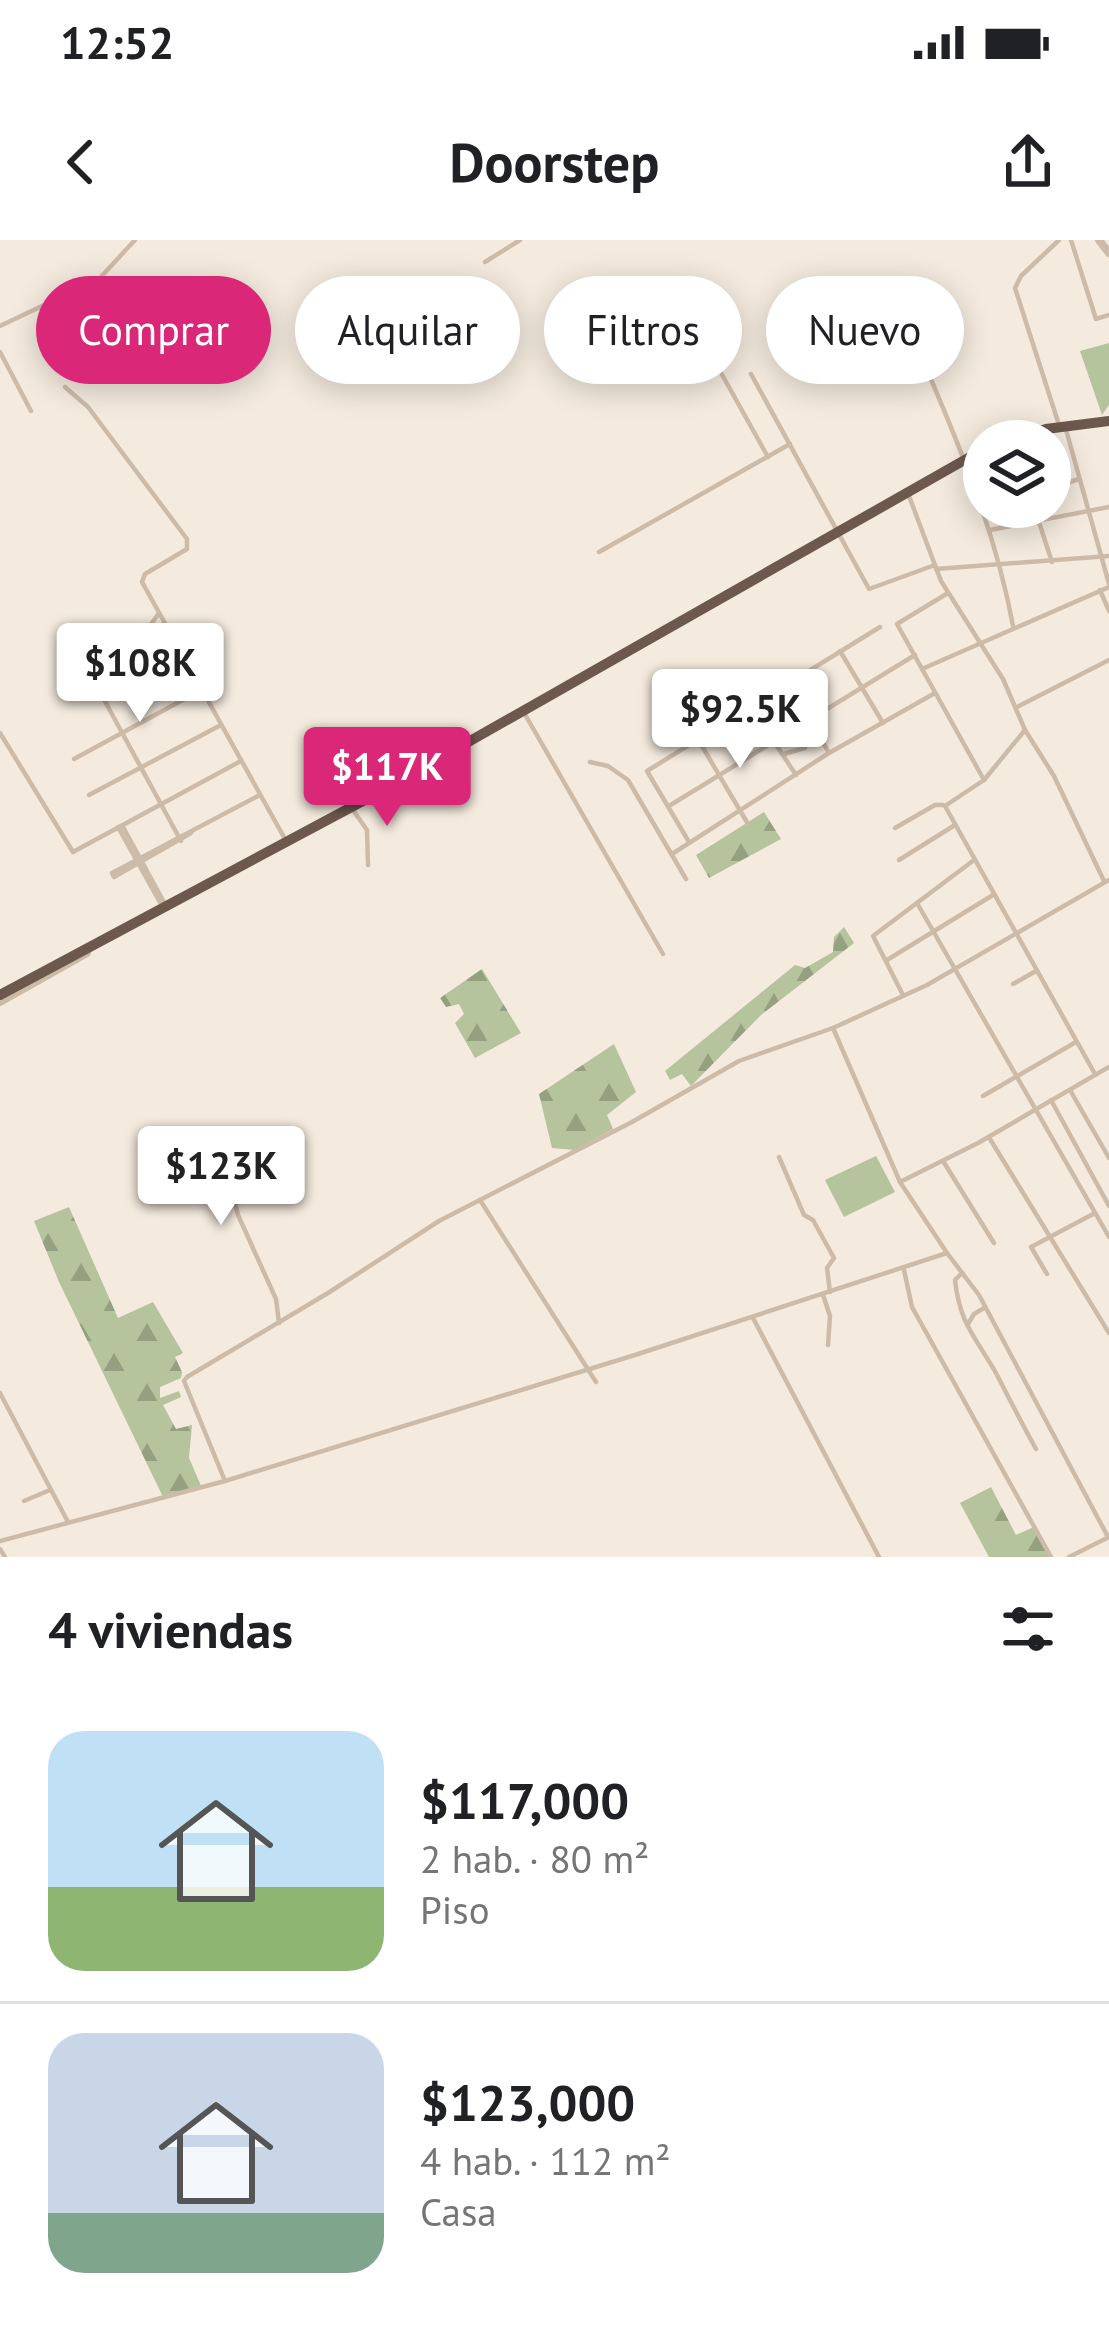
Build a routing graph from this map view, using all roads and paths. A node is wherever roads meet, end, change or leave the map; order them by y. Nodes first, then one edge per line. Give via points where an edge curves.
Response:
1 (135, 240) edge
2 (520, 240) edge
3 (1059, 240) edge
4 (1070, 240) edge
5 (1099, 240) edge
6 (1109, 253) edge
7 (485, 262) dead end
8 (1109, 315) edge
9 (0, 326) edge
10 (0, 352) edge
11 (751, 374) dead end
12 (727, 384) edge
13 (933, 384) edge
14 (65, 387) dead end
15 (32, 411) dead end
16 (1060, 420) edge
17 (1109, 421) edge
18 (1071, 425) edge
19 (790, 444) junction
20 (1071, 451) edge
21 (963, 456) edge
22 (768, 457) junction
23 (963, 459) edge
24 (1081, 479) junction
25 (1071, 482) edge
26 (907, 491) junction
27 (1109, 507) edge
28 (1090, 511) junction
29 (1071, 515) edge
30 (1001, 528) edge
31 (1041, 528) edge
32 (838, 530) junction
33 (990, 530) joint
34 (598, 552) dead end
35 (1106, 557) edge
36 (1052, 562) junction
37 (1002, 566) junction
38 (935, 567) junction
39 (1109, 585) edge
40 (1100, 590) junction
41 (948, 593) junction
42 (1109, 611) edge
43 (159, 613) junction
44 (1013, 626) junction
45 (880, 627) dead end
46 (980, 641) junction
47 (840, 651) junction
48 (182, 655) junction
49 (915, 655) junction
50 (1109, 660) edge
51 (922, 669) junction
52 (789, 683) junction
53 (862, 687) junction
54 (201, 690) junction
55 (935, 693) junction
56 (102, 698) junction
57 (751, 707) junction
58 (1017, 707) junction
59 (523, 711) junction
60 (809, 718) junction
61 (883, 723) junction
62 (221, 725) junction
63 (794, 727) junction
64 (1025, 730) junction
65 (0, 733) edge
66 (121, 733) junction
67 (698, 740) junction
68 (771, 742) junction
69 (829, 753) junction
70 (783, 756) junction
71 (74, 759) dead end
72 (241, 761) junction
73 (590, 762) dead end
74 (141, 769) junction
75 (718, 775) junction
76 (796, 775) junction
77 (984, 780) junction
78 (89, 795) dead end
79 (260, 795) junction
80 (160, 803) junction
81 (668, 806) junction
82 (945, 806) junction
83 (352, 807) junction
84 (740, 811) junction
85 (748, 824) dead end
86 (955, 825) junction
87 (120, 826) junction
88 (895, 828) dead end
89 (180, 839) junction
90 (689, 842) junction
91 (287, 843) junction
92 (672, 854) junction
93 (899, 860) dead end
94 (974, 860) junction
95 (139, 861) junction
96 (368, 865) dead end
97 (686, 879) dead end
98 (1107, 881) edge
99 (993, 895) junction
100 (917, 903) junction
101 (165, 907) junction
102 (934, 933) junction
103 (1016, 935) junction
104 (663, 954) dead end
105 (887, 960) junction
106 (957, 970) junction
107 (1036, 971) junction
108 (1013, 984) dead end
109 (904, 997) junction
110 (0, 999) edge
111 (833, 1028) junction
112 (1076, 1042) junction
113 (1109, 1067) edge
114 (1095, 1074) junction
115 (1017, 1076) junction
116 (1070, 1089) junction
117 (983, 1096) dead end
118 (1051, 1100) junction
119 (1036, 1109) junction
120 (236, 1132) dead end
121 (988, 1137) junction
122 (779, 1157) dead end
123 (1109, 1158) edge
124 (944, 1161) junction
125 (900, 1182) junction
126 (480, 1200) junction
127 (1109, 1206) edge
128 (1095, 1213) junction
129 (1050, 1235) junction
130 (1109, 1237) edge
131 (994, 1243) dead end
132 (947, 1253) junction
133 (906, 1267) junction
134 (962, 1273) junction
135 (1047, 1274) dead end
136 (826, 1294) junction
137 (984, 1308) junction
138 (752, 1317) junction
139 (279, 1323) junction
140 (967, 1327) junction
141 (1109, 1333) edge
142 (828, 1345) dead end
143 (588, 1368) junction
144 (596, 1382) dead end
145 (0, 1393) edge
146 (1036, 1449) dead end
147 (225, 1481) junction
148 (50, 1490) junction
149 (24, 1502) dead end
150 (68, 1522) junction
151 (1108, 1537) edge
152 (0, 1541) edge
153 (0, 1550) edge
154 (4, 1557) edge
155 (880, 1557) edge
156 (1051, 1557) edge
157 (1069, 1557) edge

1 - 9 street via 99,279
2 - 7 street
3 - 16 street via 1015,288
4 - 8 street via 1096,319
5 - 6 street
10 - 15 street
11 - 19 street
12 - 22 street
13 - 21 street
14 - 43 street via 187,539 187,549 142,578
17 - 18 highway
19 - 22 street
19 - 32 street
20 - 24 street
22 - 34 street
23 - 26 highway
24 - 25 street
24 - 28 street
26 - 32 highway
26 - 38 street
27 - 28 street
28 - 29 street
28 - 35 street
30 - 33 street
31 - 36 street
32 - 38 street via 869,589
32 - 59 highway
33 - 37 street
35 - 36 street
35 - 39 street
36 - 37 street
37 - 38 street
37 - 44 street
38 - 41 street
39 - 40 street
40 - 42 street
40 - 44 street
41 - 46 street
41 - 49 street via 897,625
43 - 48 street
43 - 56 street
44 - 46 street
45 - 47 street
46 - 51 street
46 - 58 street
47 - 52 street
47 - 53 street
48 - 54 street
48 - 56 street
49 - 51 street
49 - 53 street
50 - 58 street
51 - 55 street
52 - 57 street
52 - 60 street
53 - 60 street
53 - 61 street
54 - 62 street
54 - 66 street
55 - 61 street
55 - 77 street
56 - 66 street
57 - 67 street
57 - 68 street
58 - 64 street
59 - 83 highway
59 - 104 street
60 - 63 street
60 - 69 street
61 - 69 street
62 - 72 street
62 - 74 street
63 - 68 street
63 - 70 street via 805,748
64 - 77 street
64 - 98 street
65 - 87 street via 69,851
66 - 71 street
66 - 74 street
67 - 75 street
67 - 81 street via 646,771
68 - 70 street
68 - 75 street
69 - 76 street
70 - 76 street
72 - 79 street
72 - 80 street
73 - 92 street via 628,780
74 - 78 street
74 - 80 street
75 - 81 street
75 - 84 street
76 - 84 street
77 - 82 street
79 - 89 street
79 - 91 street
80 - 87 street
80 - 89 street
81 - 90 street
82 - 86 street
82 - 88 street
83 - 91 highway
83 - 96 street via 367,830
84 - 85 street
84 - 90 street
86 - 93 street
86 - 94 street
87 - 95 street
89 - 95 street
90 - 92 street
91 - 101 highway
92 - 97 street
94 - 99 street
94 - 100 street
95 - 101 street
98 - 103 street
99 - 102 street
99 - 103 street
100 - 102 street
100 - 105 street via 873,937
101 - 110 highway
102 - 105 street
102 - 106 street
103 - 106 street
103 - 107 street
105 - 109 street
106 - 109 street
106 - 115 street
107 - 108 street
107 - 112 street
109 - 111 street
111 - 125 street
111 - 126 street via 739,1061
112 - 114 street
112 - 115 street
113 - 114 street
114 - 116 street
115 - 117 street
115 - 119 street
116 - 118 street
116 - 123 street
118 - 119 street
118 - 127 street
119 - 121 street
119 - 128 street
120 - 139 street via 224,1156
121 - 124 street
121 - 129 street
122 - 136 street via 834,1258
124 - 125 street
124 - 131 street
125 - 132 street
126 - 139 street
126 - 143 street
128 - 129 street
128 - 130 street
129 - 135 street via 1031,1246
129 - 141 street
132 - 133 street
132 - 134 street
133 - 136 street
133 - 156 street via 912,1307
134 - 137 street
134 - 140 street via 956,1303
136 - 138 street
136 - 142 street
137 - 140 street
137 - 151 street
138 - 143 street
138 - 155 street
139 - 147 street via 185,1379
140 - 146 street
143 - 144 street
143 - 147 street
145 - 148 street
147 - 150 street
148 - 149 street
148 - 150 street
150 - 152 street
151 - 157 street
153 - 154 street

